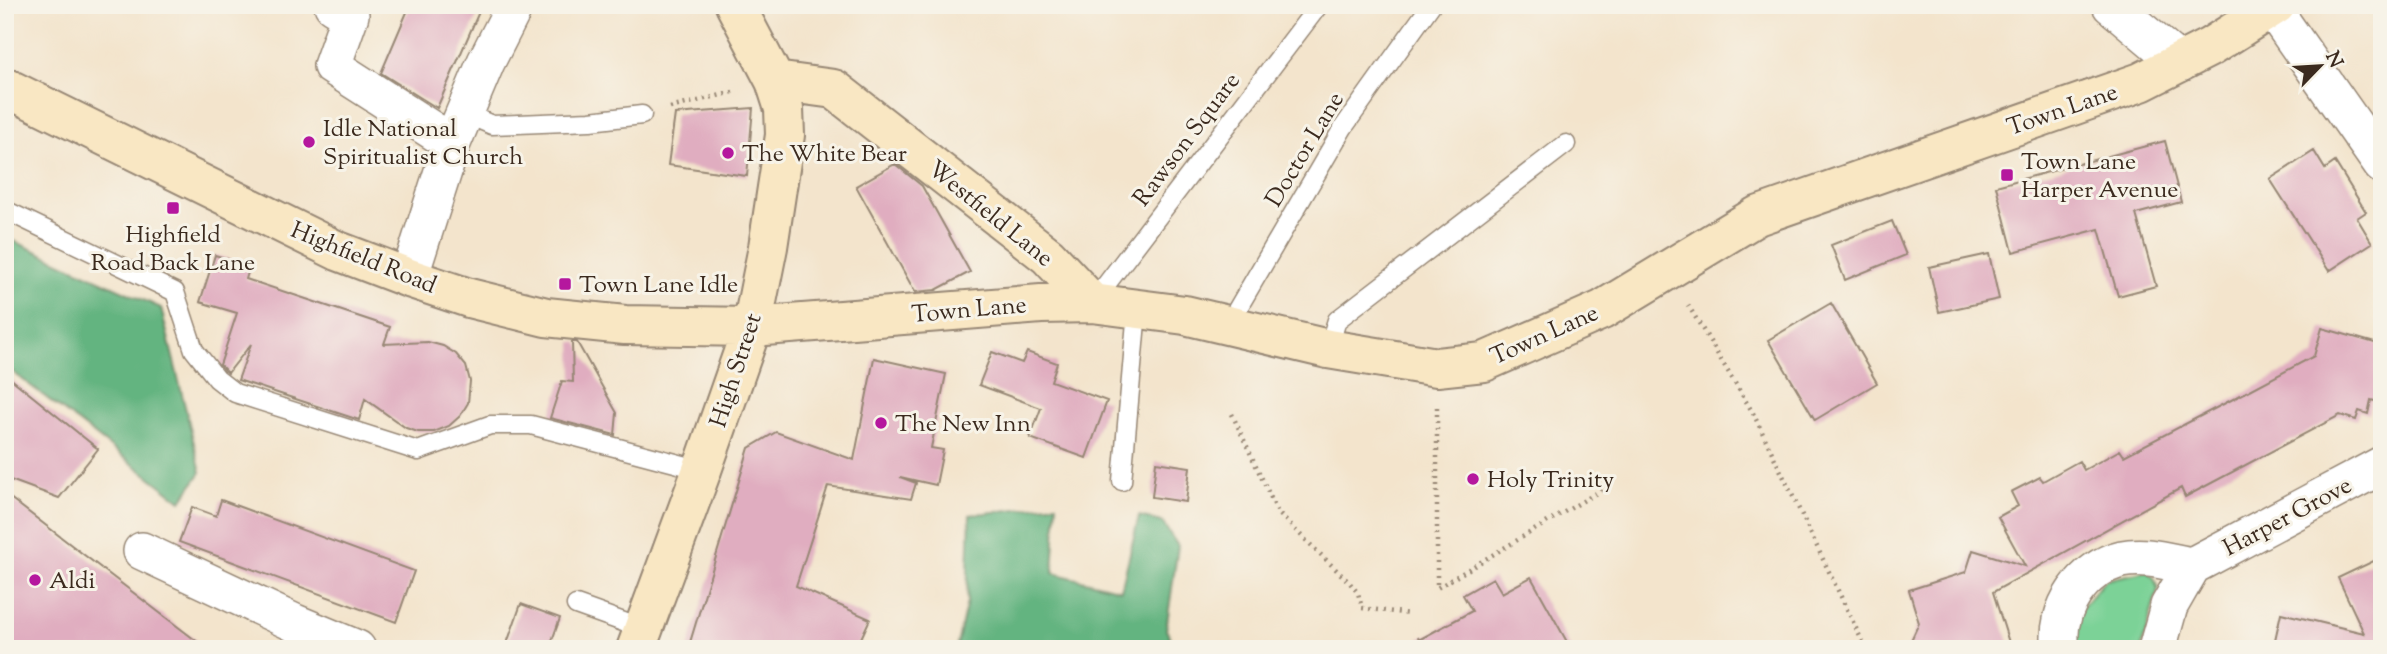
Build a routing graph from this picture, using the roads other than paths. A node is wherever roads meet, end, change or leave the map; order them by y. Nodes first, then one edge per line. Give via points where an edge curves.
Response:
1 (332, 5) edge
2 (515, 5) edge
3 (1319, 5) edge
4 (1431, 5) edge
5 (2111, 5) edge
6 (2274, 7) edge
7 (745, 9) edge
8 (2180, 63) junction
9 (775, 81) junction
10 (5, 87) edge
11 (642, 115) road end
12 (458, 128) junction
13 (1566, 144) dead end
14 (2382, 165) edge
15 (5, 210) edge
16 (409, 278) junction
17 (1092, 303) junction
18 (1137, 310) junction
19 (1228, 325) junction
20 (751, 327) junction
21 (1328, 349) junction
22 (2382, 465) edge
23 (702, 470) junction
24 (1122, 481) dead end
25 (142, 551) dead end
26 (2192, 566) junction
27 (576, 605) dead end
28 (285, 636) edge
29 (640, 639) edge
30 (357, 649) edge
31 (2061, 649) edge
32 (2157, 649) edge

1 - 12 street via 350,15 332,66
2 - 12 street
3 - 17 lane, Rawson Square
4 - 19 lane, Doctor Lane via 1343,128
5 - 8 street
6 - 8 street, Town Lane
6 - 14 street
7 - 9 street
8 - 21 street, Town Lane via 2141,82 1757,216 1602,310 1484,362 1437,367
9 - 17 street, Westfield Lane via 834,89 1048,256
9 - 20 street, High Street via 784,109 785,135
10 - 16 street, Highfield Road via 338,251
11 - 12 lane
12 - 16 street
13 - 21 lane via 1337,320
15 - 23 lane via 175,292 194,350 235,393 418,451 490,425 531,425
16 - 20 street, Highfield Road via 546,317 625,326
17 - 18 street, Town Lane
17 - 20 street, Town Lane
18 - 19 street, Town Lane
18 - 24 lane
19 - 21 street, Town Lane
20 - 23 street, High Street
22 - 26 street, Harper Grove
23 - 29 street, High Street
25 - 28 street
26 - 31 street, Harper Grove via 2149,558 2122,559 2097,569 2077,587 2064,611
26 - 32 street, Harper Grove via 2169,607
27 - 29 lane
28 - 30 street

